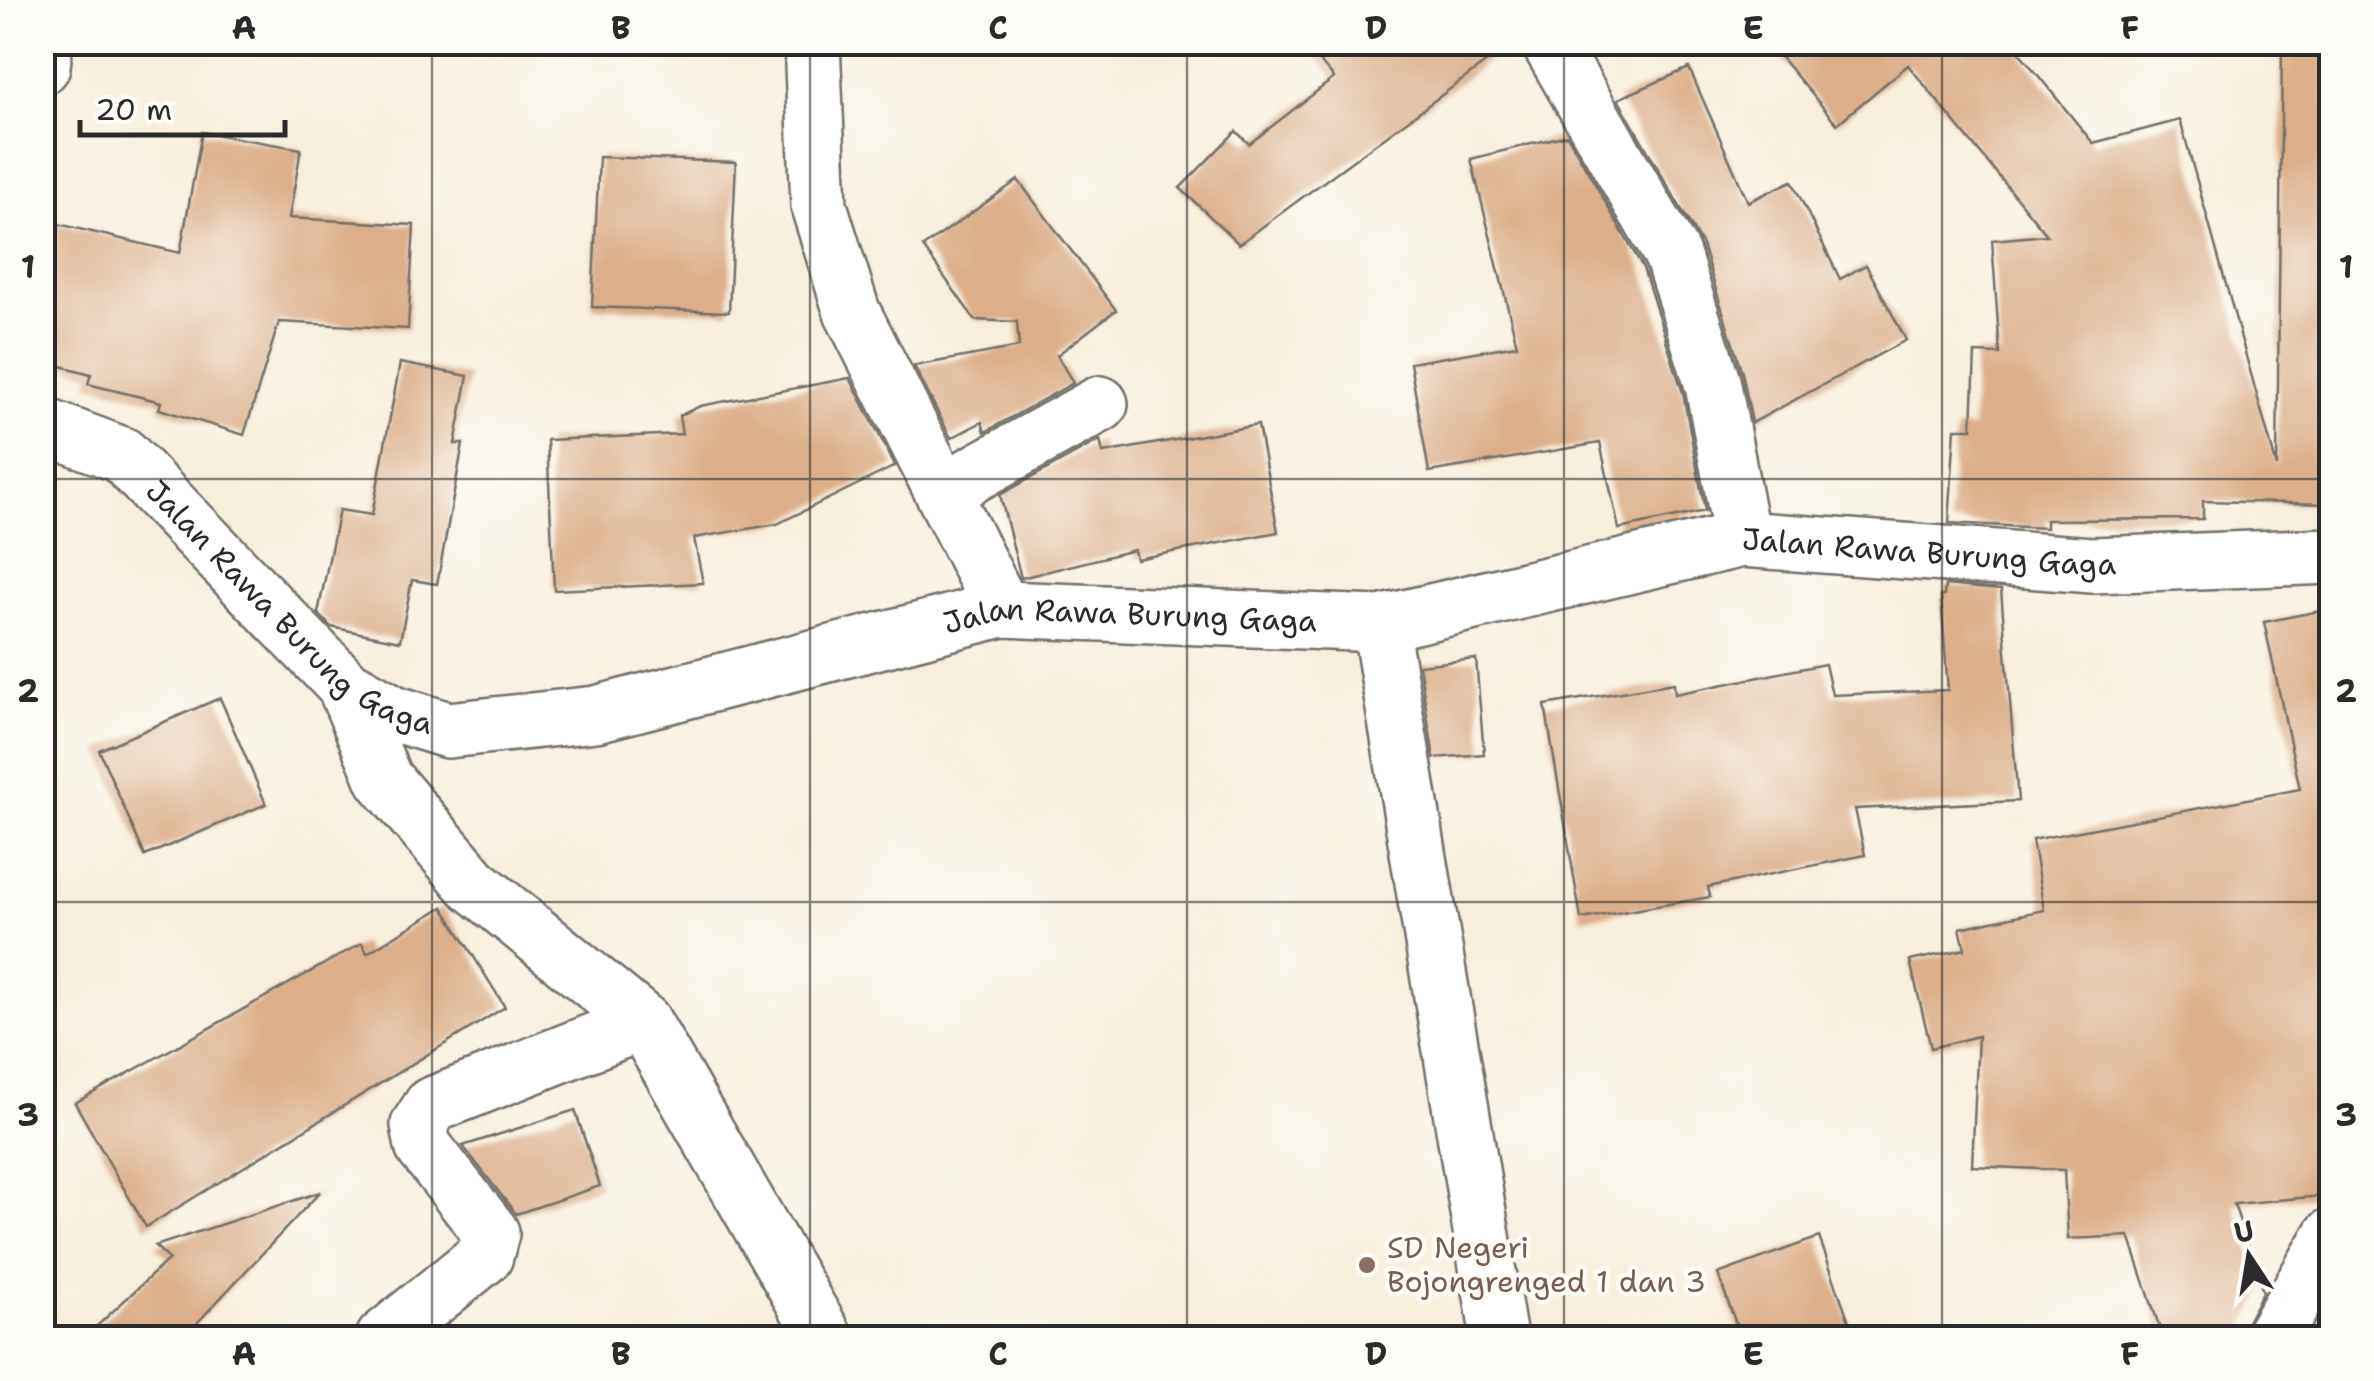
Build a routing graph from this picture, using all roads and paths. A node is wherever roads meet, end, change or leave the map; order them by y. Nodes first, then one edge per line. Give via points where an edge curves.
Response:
1 (46, 42) edge
2 (812, 42) edge
3 (1549, 42) edge
4 (42, 66) edge
5 (1100, 404) dead end
6 (42, 425) edge
7 (942, 490) junction
8 (1742, 539) junction
9 (2332, 556) edge
10 (1002, 609) junction
11 (1380, 624) junction
12 (345, 686) junction
13 (643, 1022) junction
14 (2332, 1236) edge
15 (384, 1338) edge
16 (825, 1338) edge
17 (1500, 1338) edge
18 (2272, 1338) edge

1 - 4 street
2 - 7 street via 819,206 852,312
3 - 8 street via 1672,256 1714,385
5 - 7 street
6 - 12 street, Jalan Rawa Burung Gaga via 122,455
7 - 10 street
8 - 9 street, Jalan Rawa Burung Gaga via 2092,565
8 - 11 street, Jalan Rawa Burung Gaga
10 - 11 street, Jalan Rawa Burung Gaga
10 - 12 street, Jalan Rawa Burung Gaga via 578,716 448,730 393,713
11 - 17 street
12 - 13 street via 384,779 472,883
13 - 15 street via 432,1105 419,1125 424,1146 490,1233 485,1256
13 - 16 street
14 - 18 street

